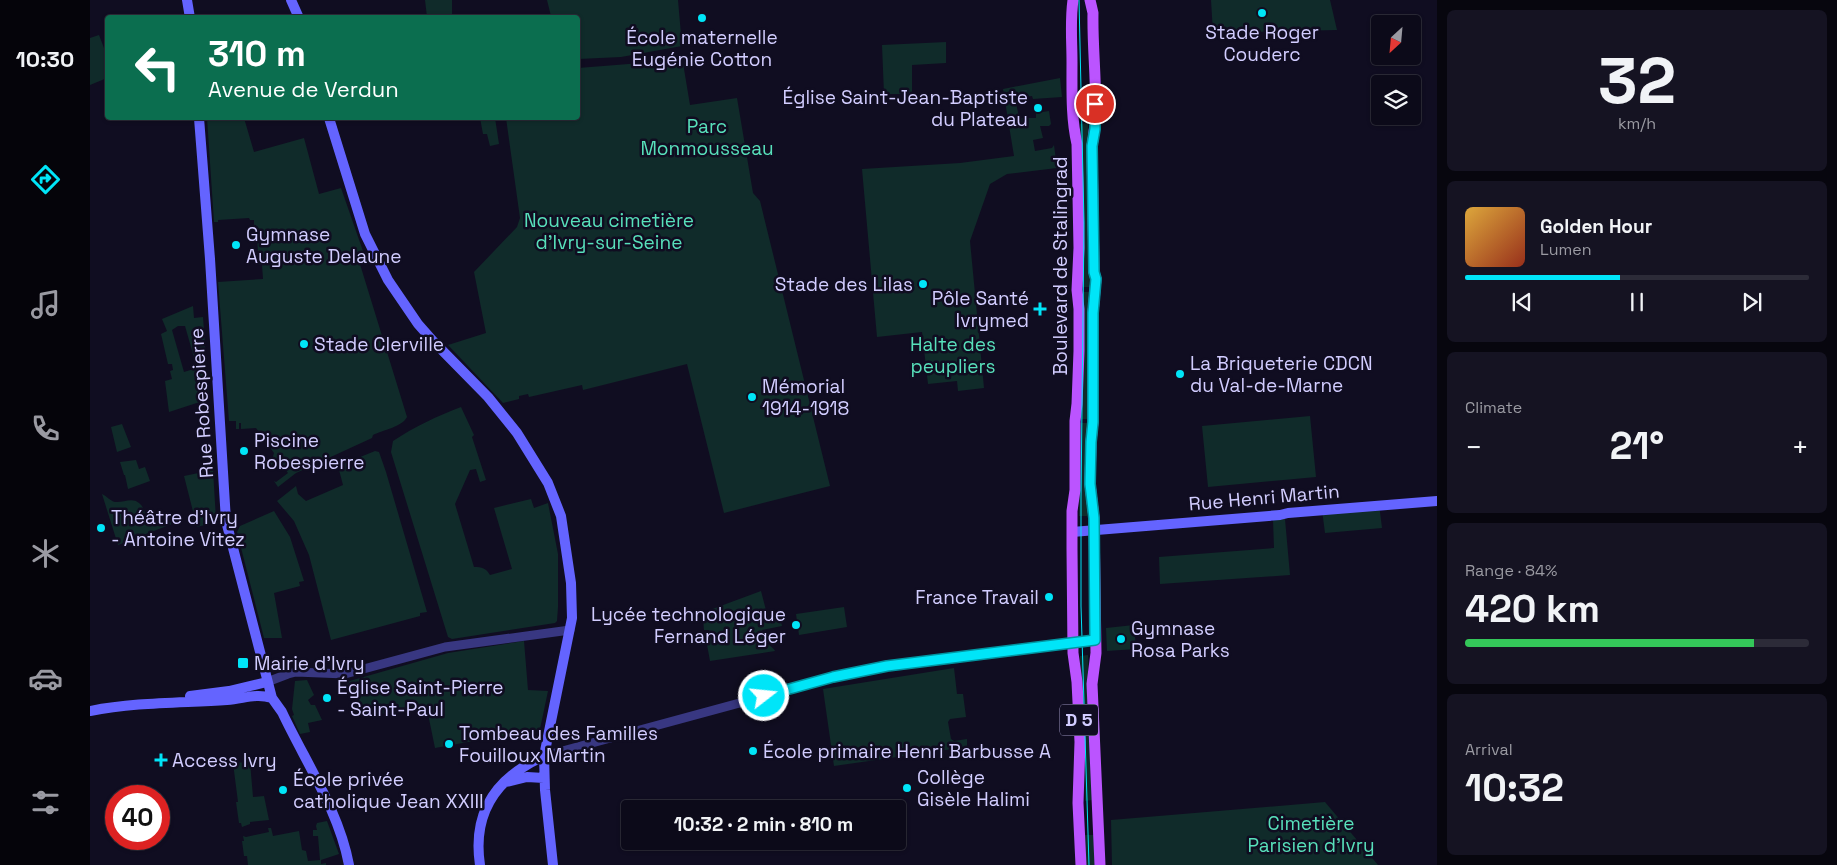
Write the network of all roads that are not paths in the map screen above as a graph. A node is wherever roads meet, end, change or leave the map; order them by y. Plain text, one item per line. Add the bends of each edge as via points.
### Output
1 (186, 0) edge
2 (291, 0) edge
3 (1073, 0) edge
4 (1090, 0) edge
5 (189, 15) edge
6 (298, 15) edge
7 (199, 120) edge
8 (330, 120) edge
9 (1437, 501) edge
10 (1094, 531) junction
11 (1072, 532) junction
12 (570, 630) junction
13 (1095, 640) junction
14 (1073, 642) junction
15 (267, 682) junction
16 (272, 698) junction
17 (140, 705) junction
18 (90, 711) edge
19 (544, 756) junction
20 (527, 777) junction
21 (544, 778) junction
22 (502, 783) junction
23 (350, 865) edge
24 (480, 865) edge
25 (553, 865) edge
26 (1081, 865) edge
27 (1100, 865) edge

1 - 5 main road
2 - 6 main road
3 - 11 main road, Boulevard de Stalingrad / D 5 via 1072,84 1073,128 1077,144 1079,309
4 - 10 main road, Boulevard de Stalingrad via 1095,104 1092,146 1096,279 1090,484
7 - 15 main road, Rue Robespierre via 226,521
8 - 12 main road via 365,234 388,280 428,336 513,427 552,493 564,530 570,574
9 - 10 main road, Rue Henri Martin
10 - 11 main road, Rue Henri Martin
10 - 13 main road, Boulevard de Stalingrad
11 - 14 main road, D 5
12 - 15 street via 444,648 345,674 296,672
12 - 19 main road
13 - 14 street
13 - 27 main road, Boulevard de Stalingrad / D 5 via 1092,704
14 - 19 street via 850,673
14 - 26 main road, D 5 via 1078,682
15 - 16 main road, Rue Robespierre
15 - 17 main road
16 - 17 main road via 260,694 229,700
16 - 23 main road, Rue Robespierre via 329,806
17 - 18 main road
19 - 20 main road
19 - 21 main road
19 - 22 main road
20 - 21 main road
20 - 22 main road
21 - 25 main road
22 - 24 main road via 482,821 478,848

